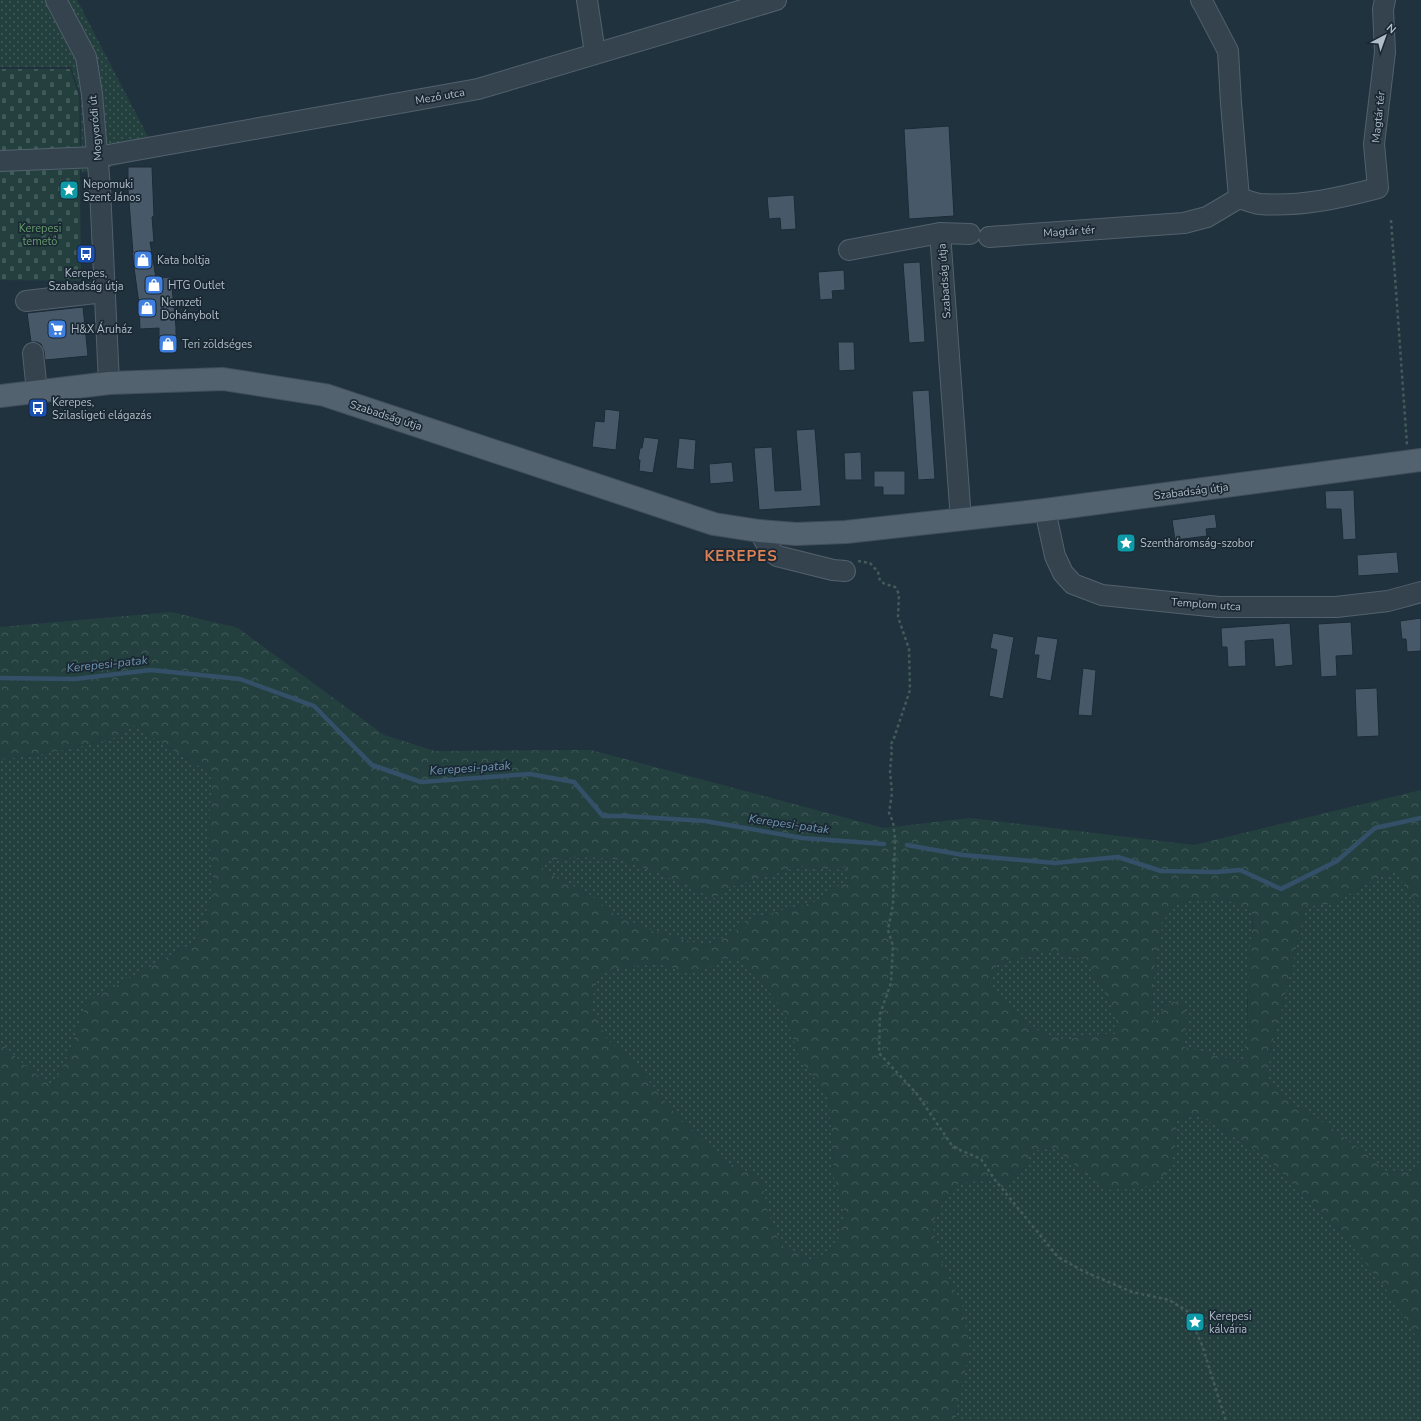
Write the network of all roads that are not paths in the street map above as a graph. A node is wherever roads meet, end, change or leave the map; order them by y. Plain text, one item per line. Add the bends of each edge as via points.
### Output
1 (56, 0) edge
2 (587, 0) edge
3 (776, 0) edge
4 (1201, 0) edge
5 (1385, 0) edge
6 (595, 53) junction
7 (97, 157) junction
8 (0, 161) edge
9 (1239, 198) junction
10 (940, 233) junction
11 (980, 236) joint
12 (849, 250) dead end
13 (104, 292) junction
14 (26, 300) dead end
15 (33, 353) dead end
16 (108, 383) junction
17 (37, 392) junction
18 (0, 396) edge
19 (1415, 461) edge
20 (1045, 510) junction
21 (961, 520) junction
22 (758, 531) junction
23 (845, 571) road end
24 (1421, 592) edge

1 - 7 street, Mogyoródi út via 86,57
2 - 6 street
3 - 6 street, Mező utca
4 - 9 street via 1228,51
5 - 9 street, Magtár tér via 1385,52 1374,144 1378,188 1340,198 1306,203 1259,204
6 - 7 street, Mező utca via 478,89
7 - 8 street, Mező utca
7 - 13 street, Mogyoródi út
9 - 11 street, Magtár tér via 1207,217 1184,223
10 - 11 street, Szabadság útja
10 - 12 street, Szabadság útja
10 - 21 street, Szabadság útja
13 - 14 street
13 - 16 street, Mogyoródi út
15 - 17 street
16 - 17 main road, Szabadság útja
16 - 22 main road, Szabadság útja via 223,379 325,395 714,524
17 - 18 main road, Szabadság útja
19 - 20 main road, Szabadság útja
20 - 21 main road, Szabadság útja
20 - 24 street, Templom utca via 1055,556 1062,573 1073,584 1102,595 1219,607 1336,607 1388,600
21 - 22 main road, Szabadság útja via 846,532 796,534
22 - 23 street via 777,556

